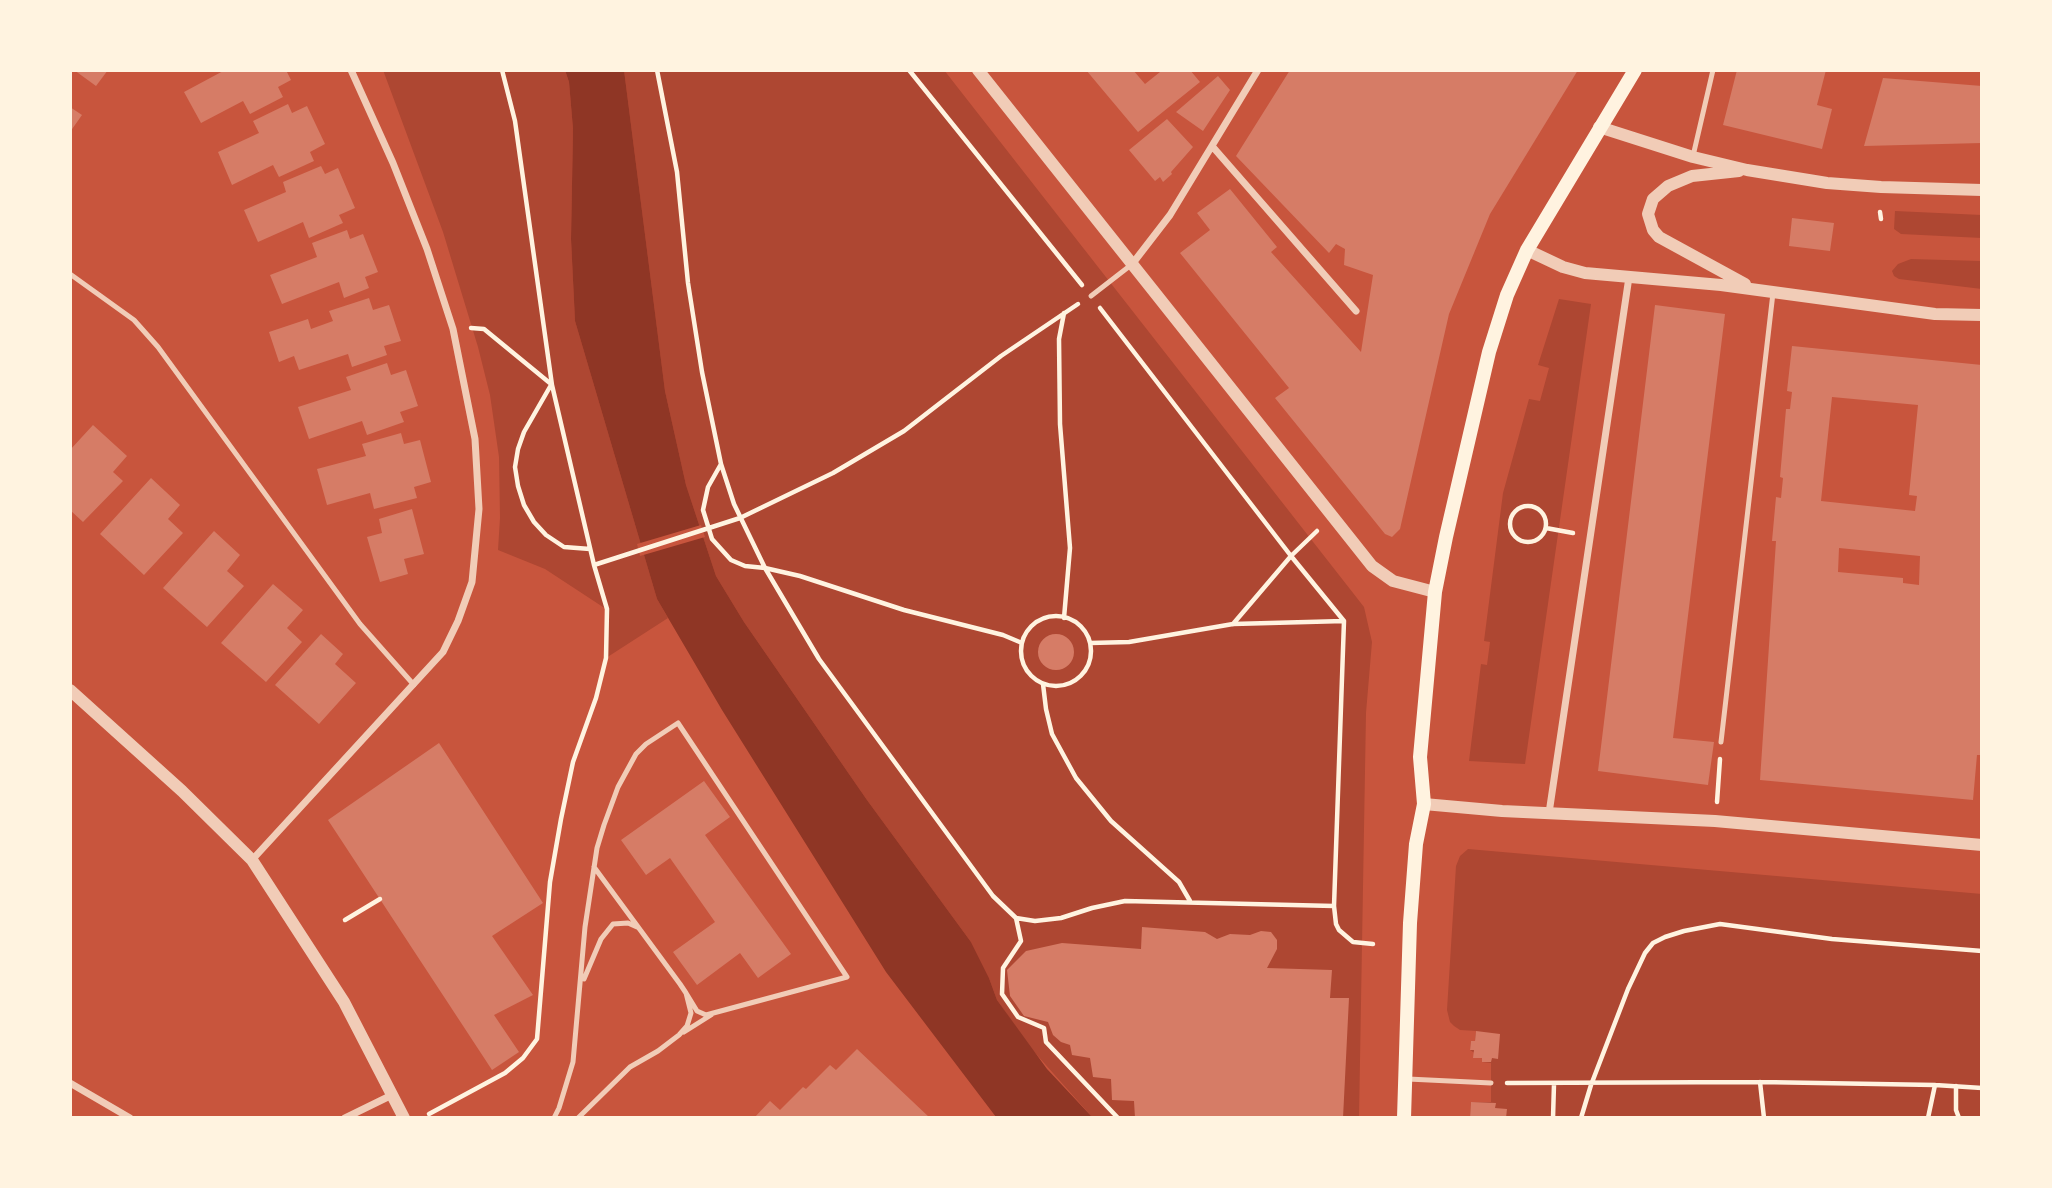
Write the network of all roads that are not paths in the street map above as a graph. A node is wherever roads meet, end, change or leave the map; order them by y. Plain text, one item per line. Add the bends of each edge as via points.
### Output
1 (351, 70) edge
2 (978, 70) edge
3 (1258, 70) edge
4 (1635, 70) edge
5 (1713, 70) edge
6 (1599, 127) junction
7 (1212, 146) junction
8 (1693, 157) junction
9 (1747, 170) junction
10 (1982, 190) edge
11 (1527, 250) junction
12 (1133, 263) junction
13 (70, 274) edge
14 (1629, 276) junction
15 (1755, 289) junction
16 (1773, 293) junction
17 (1091, 296) road end
18 (1356, 311) dead end
19 (1982, 315) edge
20 (1435, 592) junction
21 (414, 685) junction
22 (70, 690) edge
23 (1721, 742) road end
24 (1424, 804) junction
25 (1549, 813) junction
26 (1982, 845) edge
27 (252, 860) junction
28 (594, 867) junction
29 (639, 928) junction
30 (581, 985) junction
31 (686, 993) junction
32 (714, 1014) junction
33 (679, 1035) junction
34 (1405, 1079) junction
35 (70, 1083) edge
36 (1491, 1083) road end
37 (393, 1094) junction
38 (130, 1118) edge
39 (345, 1118) edge
40 (404, 1118) edge
41 (554, 1118) edge
42 (578, 1118) edge
43 (1404, 1118) edge

1 - 21 street via 427,249 453,329 475,439 479,509 472,582 443,652
2 - 12 street
3 - 7 street
4 - 6 main road
5 - 8 lane
6 - 8 street
6 - 11 main road
7 - 12 street via 1170,215
7 - 18 street
8 - 9 street
9 - 10 street via 1827,183
9 - 15 street via 1680,180 1660,191 1648,214 1659,237
11 - 14 street via 1563,268
11 - 20 main road via 1489,352
12 - 17 lane
12 - 20 street via 1372,566 1393,581
13 - 21 lane via 134,320 158,347 360,624
14 - 15 street
14 - 25 street
15 - 16 street
16 - 19 street via 1935,314
16 - 23 lane
20 - 24 main road via 1420,757
21 - 27 street
22 - 27 street
24 - 25 street
24 - 34 main road via 1410,923
25 - 26 street via 1715,821
27 - 37 street via 344,1002
28 - 29 lane
28 - 30 lane
28 - 32 lane via 604,825 628,766 646,744 678,723 847,977
29 - 30 lane via 613,924 601,939
29 - 31 lane
30 - 41 lane via 573,1062
31 - 32 lane via 697,1011
31 - 33 lane via 691,1013
32 - 33 lane
33 - 42 lane via 630,1067
34 - 36 lane
34 - 43 main road
35 - 38 street
37 - 39 street
37 - 40 street

